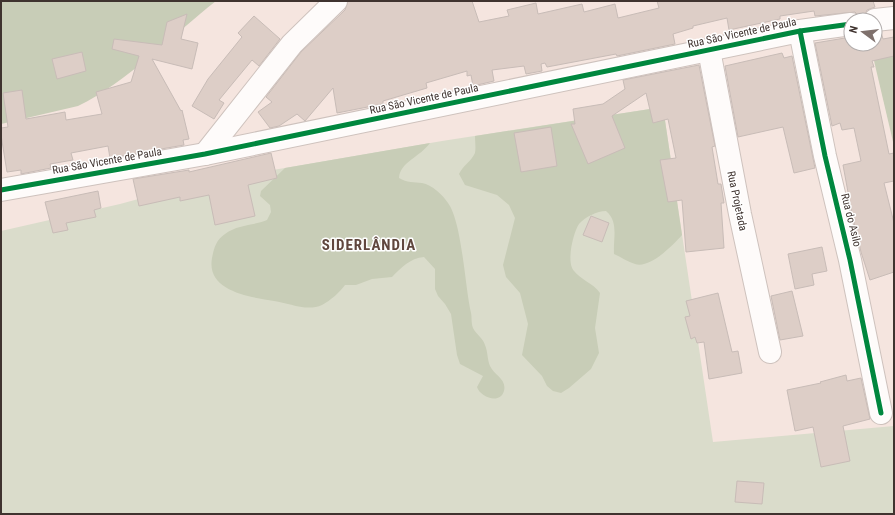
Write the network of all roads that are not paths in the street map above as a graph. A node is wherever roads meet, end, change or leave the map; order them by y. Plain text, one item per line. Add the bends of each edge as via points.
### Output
1 (336, 1) edge
2 (894, 18) edge
3 (883, 19) edge
4 (843, 25) edge
5 (800, 31) junction
6 (709, 50) junction
7 (205, 154) junction
8 (1, 190) edge
9 (770, 352) dead end
10 (881, 413) dead end

1 - 7 street via 292,44
2 - 3 street
4 - 5 street, Rua São Vicente de Paula
5 - 6 street, Rua São Vicente de Paula
5 - 10 street, Rua do Asilo
6 - 7 street, Rua São Vicente de Paula
6 - 9 street, Rua Projetada via 738,206
7 - 8 street, Rua São Vicente de Paula

